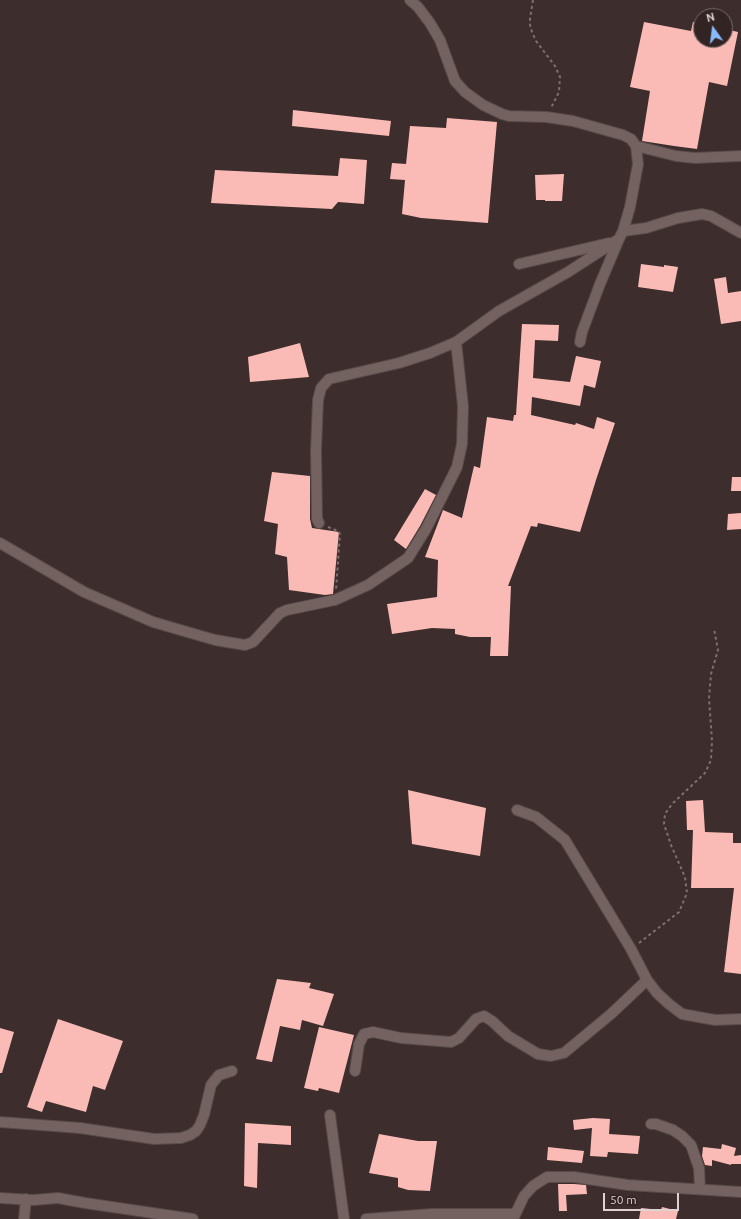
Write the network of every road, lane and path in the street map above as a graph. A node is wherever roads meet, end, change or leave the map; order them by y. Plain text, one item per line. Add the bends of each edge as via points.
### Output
1 (533, 0) edge
2 (416, 2) edge
3 (546, 117) junction
4 (636, 146) junction
5 (741, 156) edge
6 (741, 233) edge
7 (620, 237) junction
8 (519, 264) dead end
9 (456, 342) junction
10 (580, 342) dead end
11 (319, 523) joint
12 (0, 543) edge
13 (335, 600) junction
14 (714, 629) dead end
15 (517, 810) dead end
16 (631, 949) junction
17 (647, 980) junction
18 (741, 1019) edge
19 (232, 1071) dead end
20 (355, 1071) dead end
21 (330, 1115) dead end
22 (0, 1122) edge
23 (651, 1124) dead end
24 (700, 1189) junction
25 (741, 1192) edge
26 (0, 1198) edge
27 (26, 1199) junction
28 (514, 1217) edge
29 (24, 1219) edge
30 (193, 1219) edge
31 (344, 1219) edge
32 (366, 1219) edge

1 - 3 path via 530,19 532,32 560,77 560,92
2 - 3 street via 440,40 455,81 465,92 502,114
3 - 4 street via 573,121 623,135 631,139
4 - 5 street via 695,158
4 - 7 street via 638,164
6 - 7 street via 711,216 702,214 678,218
7 - 8 street
7 - 9 street via 568,272 500,311
7 - 10 street
9 - 11 street via 399,363 329,380 321,388 318,400 316,450
9 - 13 street via 463,406 462,444 457,468 408,558 368,585
11 - 13 path via 340,534
12 - 13 street via 84,592 153,622 215,640 246,644 253,642 280,613
14 - 16 path via 718,650 711,674 709,698 711,760 705,773 665,814 664,824 685,877 687,893 679,912
15 - 16 street via 536,817 565,840
16 - 17 street
17 - 18 street via 657,993 682,1014 715,1020
17 - 20 street via 564,1053 551,1056 538,1054 508,1036 484,1016 476,1019 452,1042 401,1038 373,1032 364,1034 359,1044
19 - 22 street via 219,1076 211,1085 200,1125 196,1131 181,1138 154,1139 80,1128
21 - 31 street
23 - 24 street via 673,1130 691,1145 699,1168
24 - 25 street
24 - 28 street via 628,1185 574,1177 547,1177 524,1196
26 - 27 street
27 - 29 street
27 - 30 street via 58,1198
28 - 32 street via 432,1214

